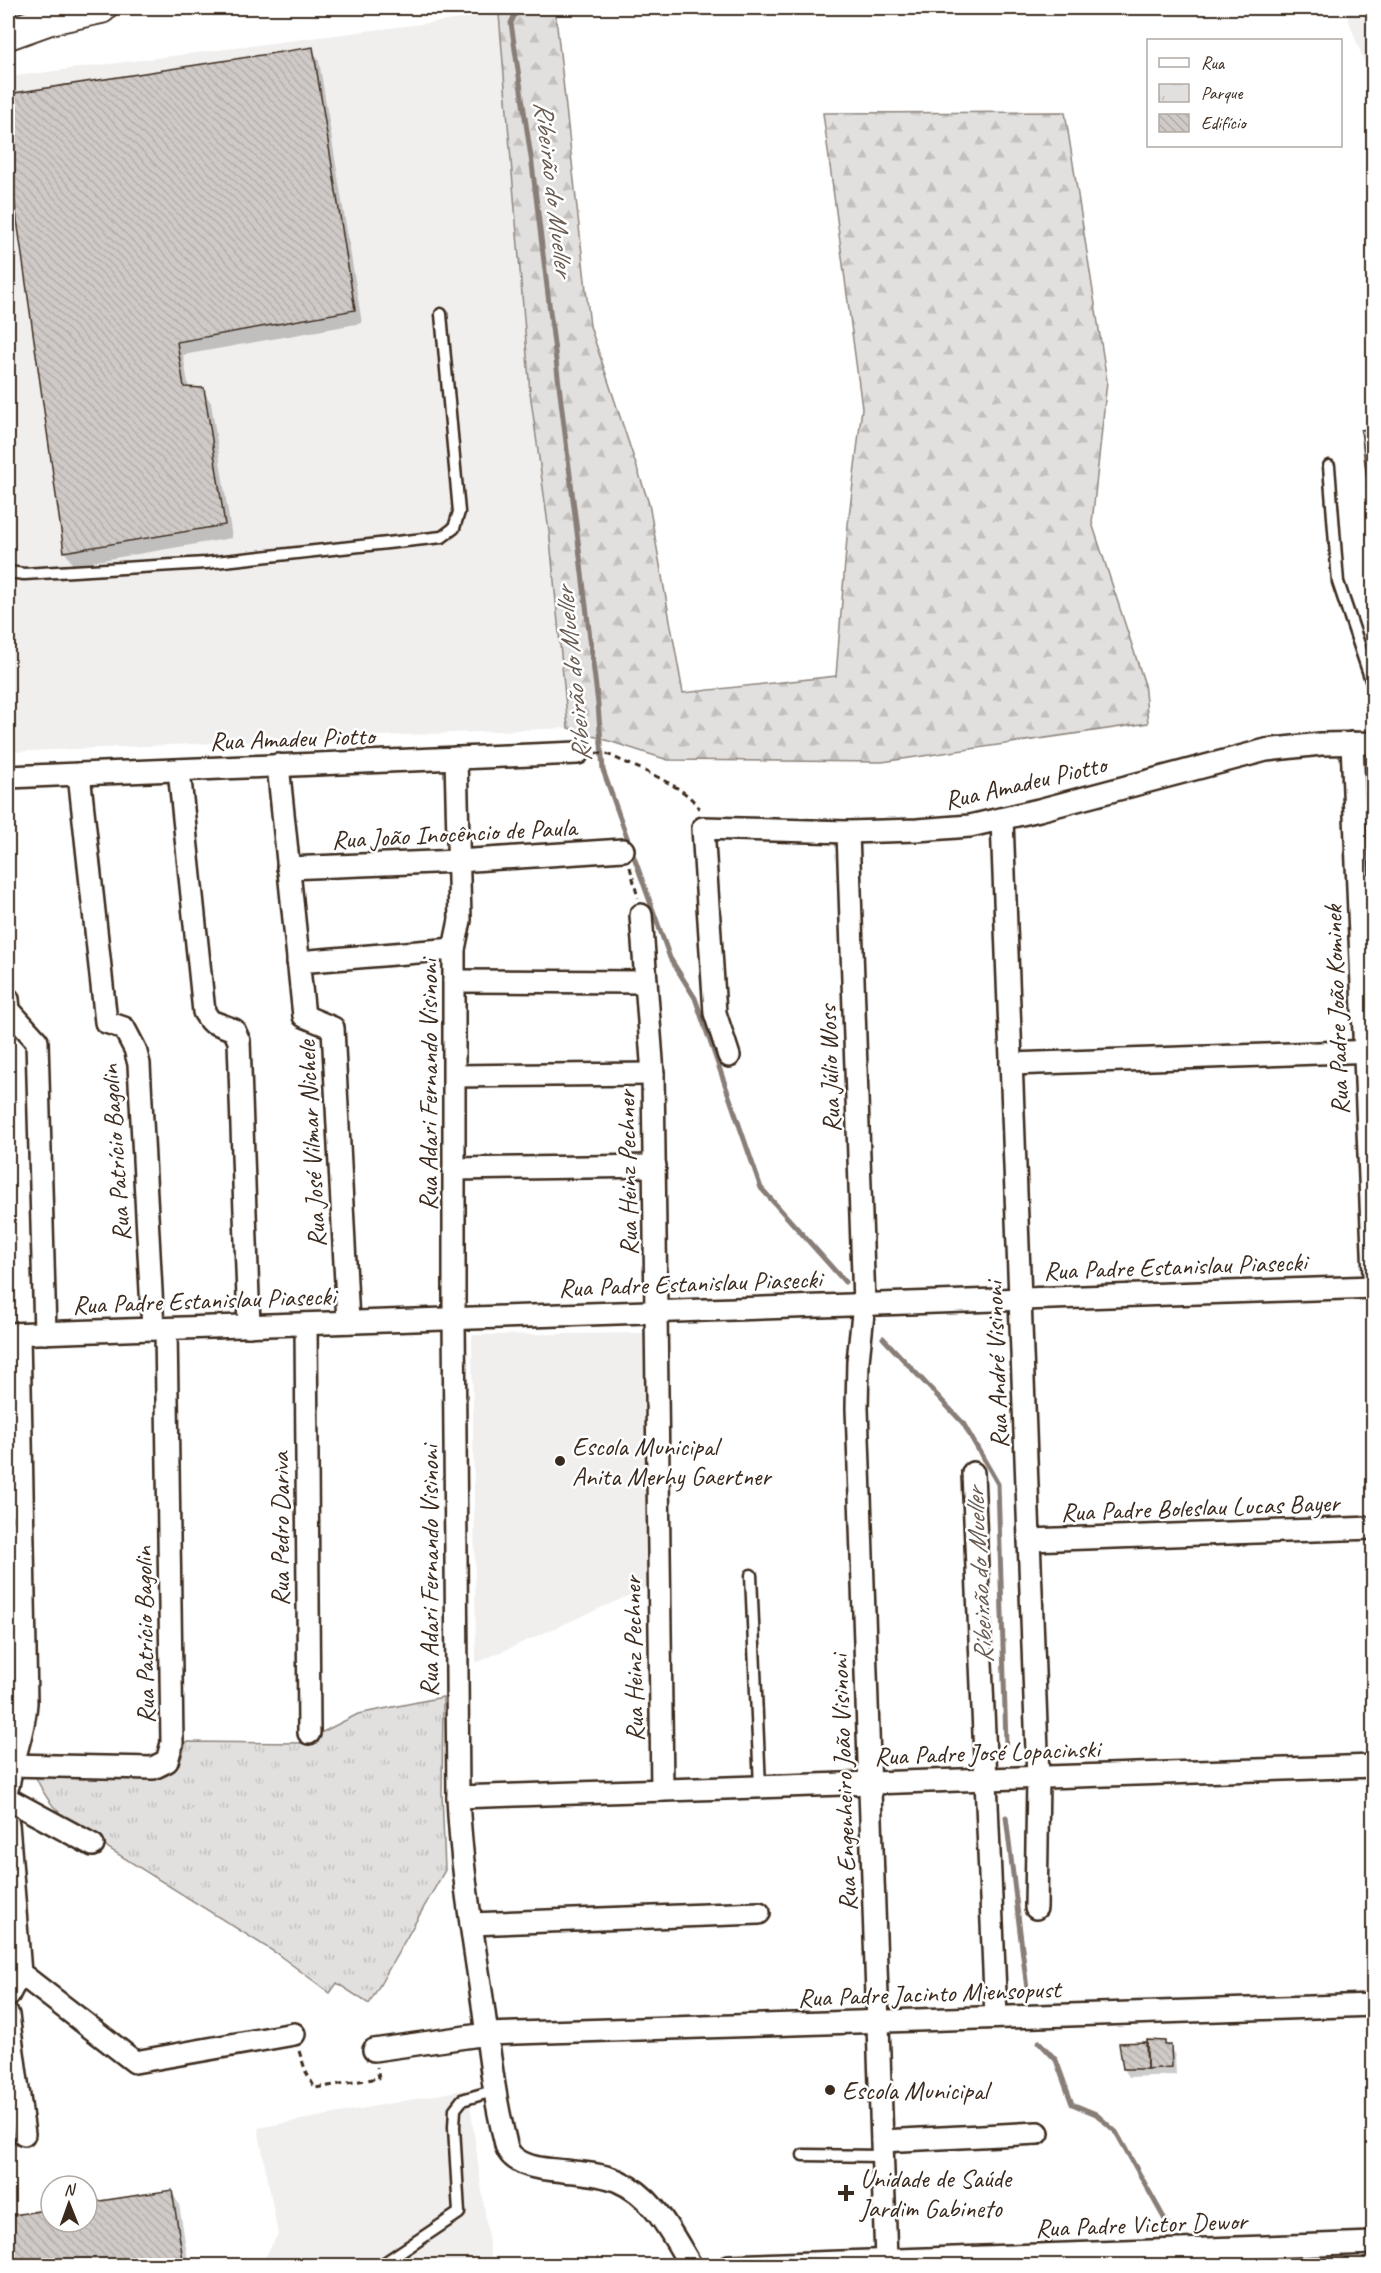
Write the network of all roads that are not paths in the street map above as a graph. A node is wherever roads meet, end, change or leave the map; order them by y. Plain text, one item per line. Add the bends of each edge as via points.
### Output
1 (101, 8) edge
2 (8, 34) edge
3 (441, 314) dead end
4 (1329, 466) dead end
5 (8, 572) edge
6 (1374, 689) edge
7 (1352, 743) junction
8 (1374, 743) edge
9 (578, 753) dead end
10 (456, 758) junction
11 (278, 765) junction
12 (179, 770) junction
13 (79, 774) junction
14 (8, 777) edge
15 (1002, 820) junction
16 (848, 832) junction
17 (623, 850) road end
18 (458, 861) junction
19 (288, 868) junction
20 (641, 915) road end
21 (454, 949) junction
22 (298, 962) junction
23 (454, 981) junction
24 (646, 982) junction
25 (8, 999) edge
26 (1369, 1052) edge
27 (729, 1056) dead end
28 (1011, 1064) junction
29 (653, 1074) junction
30 (454, 1076) junction
31 (655, 1166) junction
32 (454, 1169) junction
33 (1374, 1275) edge
34 (1374, 1287) edge
35 (1020, 1299) junction
36 (864, 1304) junction
37 (656, 1311) junction
38 (454, 1318) junction
39 (348, 1322) junction
40 (306, 1324) junction
41 (249, 1326) junction
42 (160, 1329) junction
43 (45, 1333) junction
44 (13, 1334) edge
45 (973, 1473) dead end
46 (1374, 1528) edge
47 (1029, 1540) junction
48 (751, 1575) dead end
49 (309, 1733) dead end
50 (9, 1764) edge
51 (1374, 1766) edge
52 (1038, 1778) junction
53 (984, 1779) junction
54 (870, 1783) junction
55 (8, 1786) edge
56 (760, 1787) junction
57 (662, 1790) junction
58 (458, 1797) junction
59 (8, 1799) edge
60 (8, 1824) edge
61 (93, 1845) dead end
62 (1036, 1908) dead end
63 (759, 1913) dead end
64 (471, 1924) junction
65 (20, 1973) junction
66 (8, 1996) edge
67 (1374, 2005) edge
68 (8, 2015) edge
69 (996, 2017) junction
70 (878, 2022) junction
71 (294, 2034) road end
72 (487, 2034) junction
73 (374, 2050) dead end
74 (496, 2090) junction
75 (1038, 2133) dead end
76 (24, 2134) dead end
77 (882, 2149) junction
78 (803, 2155) dead end
79 (1374, 2243) edge
80 (1080, 2259) edge
81 (886, 2260) junction
82 (380, 2265) edge
83 (691, 2265) edge
84 (729, 2265) edge

1 - 2 main road via 50,19
3 - 5 lane via 459,512 454,528 442,537 206,563
4 - 6 lane via 1338,582
7 - 8 street, Rua Amadeu Piotto
7 - 15 street, Rua Amadeu Piotto via 1266,750
7 - 26 street, Rua Padre João Kominek
9 - 10 street, Rua Amadeu Piotto
10 - 11 street, Rua Amadeu Piotto
10 - 18 street, Rua Adari Fernando Visinoni
11 - 12 street, Rua Amadeu Piotto
11 - 19 street, Rua José Vilmar Nichele
12 - 13 street, Rua Amadeu Piotto
12 - 41 street via 204,1012 210,1021 234,1030 239,1041
13 - 14 street, Rua Amadeu Piotto
13 - 42 street, Rua Patrício Bagolin via 106,1022 124,1028 139,1064
15 - 16 street, Rua Amadeu Piotto via 944,829
15 - 28 street, Rua André Visinoni
16 - 27 street, Rua Amadeu Piotto via 703,828 715,1013
16 - 36 street, Rua Júlio Woss
17 - 18 street, Rua João Inocêncio de Paula
18 - 19 street, Rua João Inocêncio de Paula
18 - 21 street, Rua Adari Fernando Visinoni via 460,920
19 - 22 street, Rua José Vilmar Nichele
20 - 24 street, Rua Heinz Pechner
21 - 22 street
21 - 23 street, Rua Adari Fernando Visinoni
22 - 39 street, Rua José Vilmar Nichele via 304,1016 333,1028
23 - 24 street
23 - 30 street, Rua Adari Fernando Visinoni
24 - 29 street, Rua Heinz Pechner
25 - 43 street via 9,1010 37,1041
26 - 28 street
26 - 33 street, Rua Padre João Kominek
28 - 35 street, Rua André Visinoni
29 - 30 street
29 - 31 street, Rua Heinz Pechner
30 - 32 street, Rua Adari Fernando Visinoni
31 - 32 street
31 - 37 street, Rua Heinz Pechner
32 - 38 street, Rua Adari Fernando Visinoni
34 - 35 street, Rua Padre Estanislau Piasecki
35 - 36 street, Rua Padre Estanislau Piasecki
35 - 47 street, Rua André Visinoni
36 - 37 street, Rua Padre Estanislau Piasecki
36 - 54 street, Rua Engenheiro João Visinoni via 857,1399
37 - 38 street, Rua Padre Estanislau Piasecki
37 - 57 street, Rua Heinz Pechner
38 - 39 street, Rua Padre Estanislau Piasecki
38 - 58 street, Rua Adari Fernando Visinoni
39 - 40 street, Rua Padre Estanislau Piasecki
40 - 41 street, Rua Padre Estanislau Piasecki
40 - 49 street, Rua Pedro Dariva
41 - 42 street, Rua Padre Estanislau Piasecki
42 - 43 street, Rua Padre Estanislau Piasecki
42 - 50 street, Rua Patrício Bagolin via 172,1743 167,1761 153,1768
43 - 44 street, Rua Padre Estanislau Piasecki
44 - 50 street via 26,1703 20,1744
45 - 53 street
46 - 47 street, Rua Padre Boleslau Lucas Bayer
47 - 52 street, Rua André Visinoni
48 - 56 lane
50 - 55 street
51 - 52 street, Rua Padre José Lopacinski
52 - 53 street, Rua Padre José Lopacinski
52 - 62 street, Rua André Visinoni
53 - 54 street, Rua Padre José Lopacinski
53 - 69 street
54 - 56 street, Rua Padre José Lopacinski
54 - 70 street, Rua Engenheiro João Visinoni
56 - 57 street, Rua Padre José Lopacinski
57 - 58 street, Rua Padre José Lopacinski
58 - 64 street, Rua Adari Fernando Visinoni
59 - 61 street
60 - 65 street
63 - 64 street
64 - 72 street, Rua Adari Fernando Visinoni
65 - 66 street
65 - 71 street via 135,2062
67 - 69 street, Rua Padre Jacinto Miensopust
68 - 76 street
69 - 70 street, Rua Padre Jacinto Miensopust
70 - 72 street, Rua Padre Jacinto Miensopust
70 - 77 street, Rua Engenheiro João Visinoni
72 - 73 street, Rua Padre Jacinto Miensopust
72 - 74 street, Rua Adari Fernando Visinoni
74 - 82 lane via 462,2100 455,2109 459,2213
74 - 83 street, Rua Adari Fernando Visinoni via 505,2141 514,2158 524,2164 617,2180 637,2191 651,2204
75 - 77 street
77 - 78 lane
77 - 81 street, Rua Engenheiro João Visinoni
79 - 80 street, Rua Padre Victor Dewor
80 - 81 street, Rua Padre Victor Dewor
81 - 84 street, Rua Padre Victor Dewor

